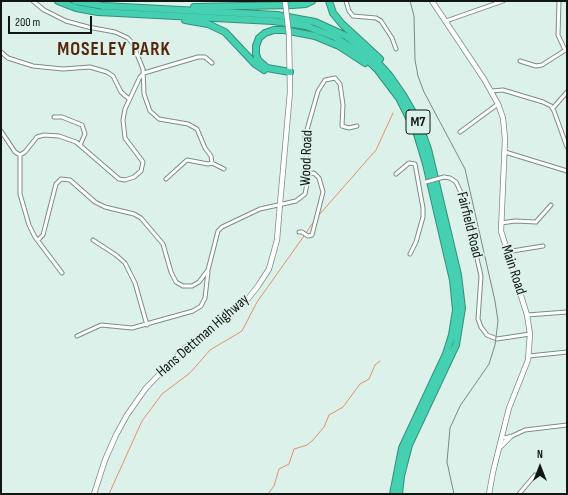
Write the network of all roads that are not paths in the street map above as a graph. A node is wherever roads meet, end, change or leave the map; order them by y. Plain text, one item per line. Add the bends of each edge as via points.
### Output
1 (33, 1) edge
2 (58, 1) edge
3 (75, 1) edge
4 (285, 1) edge
5 (312, 1) edge
6 (329, 1) edge
7 (346, 1) edge
8 (432, 1) edge
9 (503, 1) edge
10 (559, 1) edge
11 (145, 8) junction
12 (128, 14) junction
13 (446, 21) junction
14 (396, 48) dead end
15 (566, 50) edge
16 (1, 52) edge
17 (520, 62) dead end
18 (212, 63) dead end
19 (144, 73) junction
20 (290, 74) junction
21 (394, 90) junction
22 (491, 91) junction
23 (567, 92) edge
24 (129, 99) junction
25 (498, 104) junction
26 (553, 108) junction
27 (413, 110) junction
28 (54, 117) dead end
29 (357, 126) dead end
30 (1, 131) edge
31 (460, 132) dead end
32 (80, 145) junction
33 (567, 147) edge
34 (505, 152) junction
35 (20, 155) junction
36 (212, 163) junction
37 (224, 169) dead end
38 (567, 171) edge
39 (308, 174) junction
40 (396, 174) dead end
41 (166, 179) dead end
42 (418, 183) junction
43 (280, 204) junction
44 (550, 204) dead end
45 (501, 223) junction
46 (299, 232) dead end
47 (38, 240) junction
48 (93, 240) dead end
49 (543, 246) dead end
50 (506, 252) junction
51 (410, 254) dead end
52 (208, 270) junction
53 (62, 273) dead end
54 (567, 312) edge
55 (527, 315) junction
56 (147, 325) junction
57 (530, 334) junction
58 (77, 336) dead end
59 (567, 352) edge
60 (529, 356) junction
61 (567, 425) edge
62 (510, 437) junction
63 (502, 438) junction
64 (499, 447) junction
65 (535, 475) dead end
66 (94, 494) edge
67 (393, 494) edge
68 (399, 494) edge
69 (489, 494) edge
70 (519, 494) edge

1 - 19 street via 66,21 115,32 128,38 133,44
2 - 12 highway, M7 via 89,11
3 - 11 highway, M7 via 98,6
4 - 20 street, Hans Dettman Highway, bridge
5 - 11 highway via 293,5
6 - 27 highway via 333,13 342,24 374,52 394,75 408,96
7 - 14 street via 353,16 381,20
8 - 13 street, Main Road
9 - 13 street
10 - 15 street via 558,35
11 - 27 highway, M7 via 277,15 327,26 358,44 379,62
12 - 20 highway via 137,17 188,20 214,26 231,37 260,68 273,74
12 - 21 highway, M7 via 274,21 306,26 327,33 352,48 377,69
13 - 22 street, Main Road
15 - 17 street via 539,66
16 - 24 street via 8,58 33,66 63,69 90,67 107,72 113,76 121,92
18 - 19 street via 205,57 198,57
19 - 24 street
19 - 36 street via 144,94 150,111 159,119 192,126 200,132 212,156
20 - 21 highway via 267,68 258,60 256,44 265,33 284,30 304,33 331,42 363,61
20 - 43 street, Hans Dettman Highway
21 - 67 highway, M7 via 411,119 423,154 453,280 456,310 446,354 402,448
22 - 25 street, Main Road
22 - 26 street via 503,90 543,102
23 - 26 street
24 - 32 street via 124,112 123,131 125,138 142,159 143,166 139,174 128,180 119,180
25 - 31 street
25 - 34 street, Main Road via 504,125
26 - 33 street
27 - 68 highway, M7 via 430,155 458,275 462,308 456,345 409,445
28 - 32 street via 62,117 82,125 85,134
29 - 39 street, Wood Road via 342,126 341,88 335,78 328,78 322,82 304,142
30 - 35 street via 15,152
32 - 35 street via 66,138 44,135 37,137
34 - 38 street
34 - 45 street, Main Road
35 - 47 street via 21,201 29,225
36 - 37 street
36 - 41 street via 187,160
39 - 43 street, Wood Road via 308,186 303,197
39 - 46 street via 314,173 320,178 323,189 312,235
40 - 42 street via 413,162
42 - 51 street via 423,217
42 - 57 street, Fairfield Road, bridge via 444,177 453,180 458,186 481,276 478,319 481,327 487,335 497,339
43 - 52 street, Wood Road via 254,212 220,228
43 - 66 street, Hans Dettman Highway via 276,247 262,281 247,300 185,348 146,388 116,435
44 - 45 street via 536,222
45 - 50 street, Main Road
47 - 52 street, Wood Road via 43,235 56,184 61,179 66,179 74,182 95,202 141,218 163,244 171,272 179,284 187,287 196,284
47 - 53 street
48 - 56 street via 125,263 135,283
49 - 50 street
50 - 55 street, Main Road
52 - 56 street via 206,295 202,306 185,315
54 - 55 street
55 - 57 street, Main Road
56 - 58 street via 130,328 101,325
57 - 60 street, Main Road
59 - 60 street
60 - 63 street, Main Road via 512,398
61 - 62 street via 525,430
62 - 63 street
62 - 64 street
63 - 64 street, Main Road
64 - 69 street, Main Road
65 - 70 street

